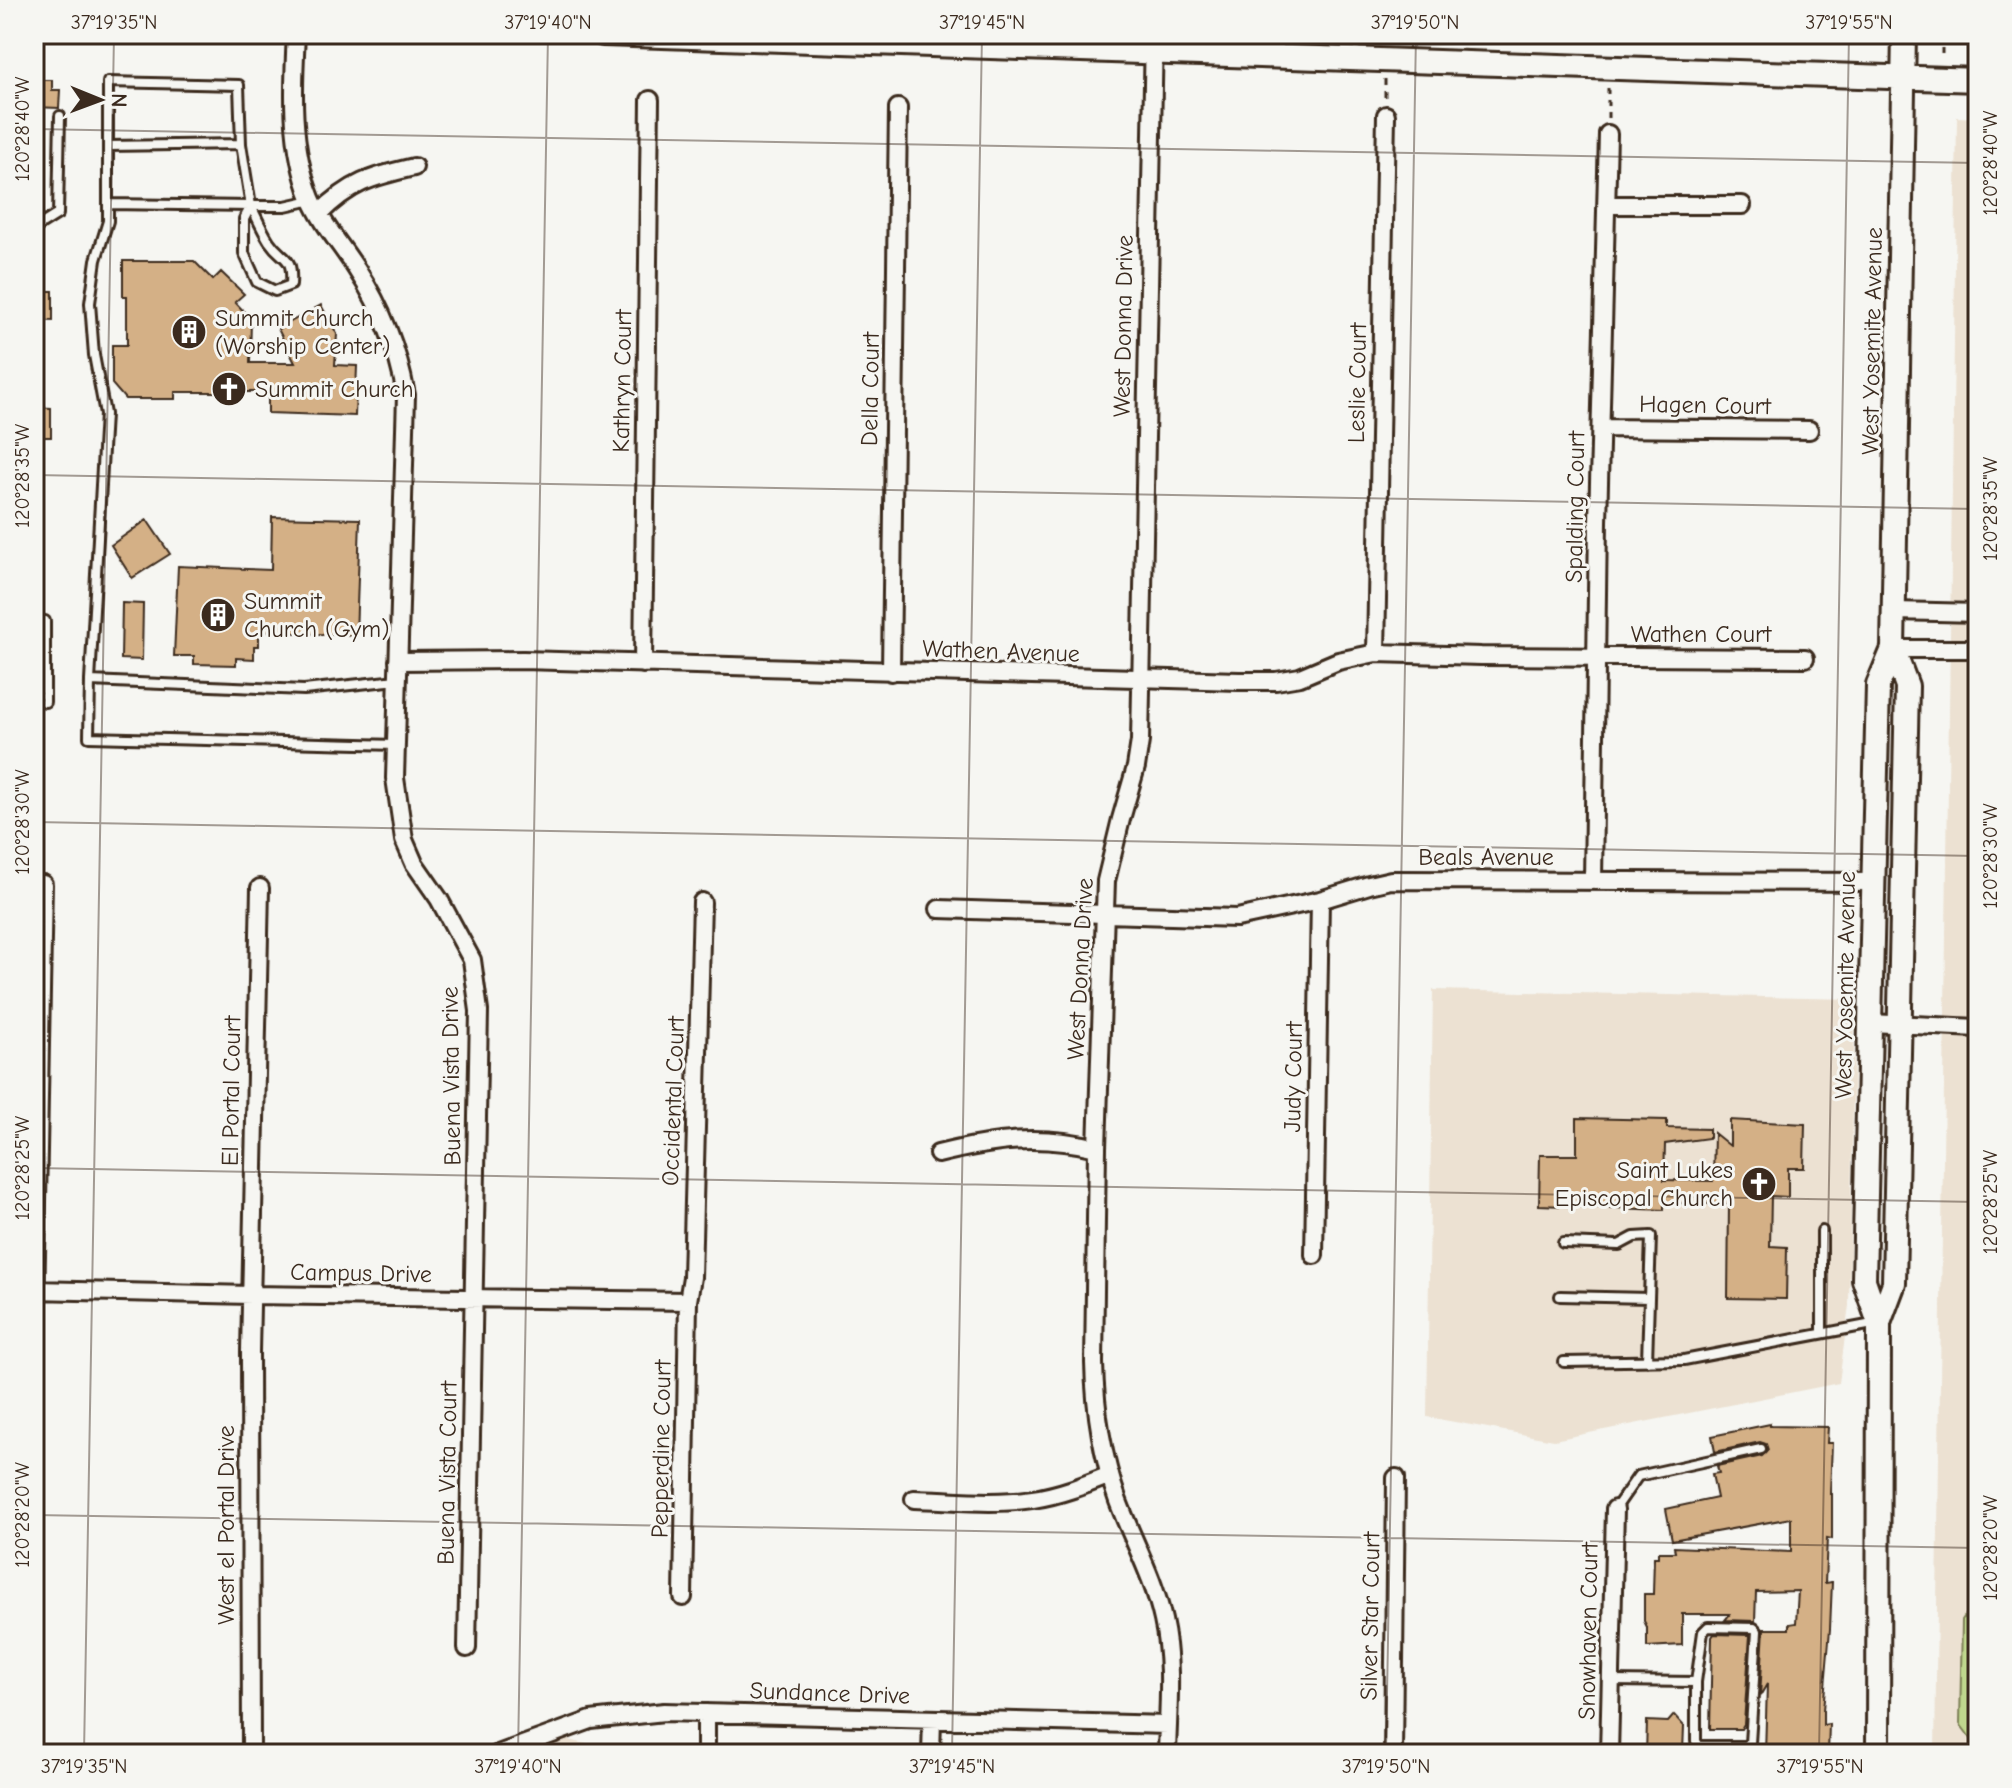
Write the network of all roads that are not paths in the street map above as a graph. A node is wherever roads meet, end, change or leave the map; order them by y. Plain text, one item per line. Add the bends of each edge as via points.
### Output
1 (296, 34) edge
2 (603, 34) edge
3 (1904, 34) edge
4 (1154, 43) edge
5 (1902, 77) junction
6 (1978, 80) edge
7 (650, 100) dead end
8 (898, 108) dead end
9 (1386, 115) road end
10 (60, 116) dead end
11 (1608, 134) road end
12 (241, 144) junction
13 (108, 146) junction
14 (414, 167) dead end
15 (108, 204) junction
16 (1607, 205) junction
17 (1742, 205) dead end
18 (251, 206) junction
19 (316, 207) junction
20 (34, 229) edge
21 (1601, 428) junction
22 (1809, 430) dead end
23 (1894, 611) junction
24 (1978, 613) edge
25 (34, 620) edge
26 (1893, 649) junction
27 (1978, 649) edge
28 (1376, 653) junction
29 (1597, 657) junction
30 (1805, 658) dead end
31 (398, 661) junction
32 (643, 664) junction
33 (891, 672) junction
34 (1141, 679) junction
35 (398, 680) junction
36 (90, 681) junction
37 (45, 702) dead end
38 (396, 745) junction
39 (1593, 881) junction
40 (1873, 882) junction
41 (43, 884) dead end
42 (260, 888) dead end
43 (1320, 900) junction
44 (702, 902) dead end
45 (939, 909) dead end
46 (1104, 914) junction
47 (1870, 1023) junction
48 (1900, 1024) junction
49 (1978, 1028) edge
50 (1097, 1148) junction
51 (938, 1154) dead end
52 (1822, 1231) dead end
53 (1563, 1243) dead end
54 (1314, 1255) dead end
55 (35, 1290) edge
56 (251, 1295) junction
57 (1560, 1296) dead end
58 (1649, 1298) junction
59 (474, 1299) junction
60 (688, 1301) junction
61 (1879, 1323) junction
62 (1822, 1333) junction
63 (1647, 1361) junction
64 (34, 1362) edge
65 (1564, 1362) dead end
66 (1761, 1449) dead end
67 (1110, 1475) junction
68 (1396, 1478) dead end
69 (914, 1499) dead end
70 (1615, 1509) joint
71 (683, 1597) dead end
72 (467, 1648) dead end
73 (1611, 1681) junction
74 (1696, 1682) junction
75 (706, 1713) junction
76 (932, 1719) junction
77 (1168, 1725) junction
78 (251, 1754) edge
79 (498, 1754) edge
80 (706, 1754) edge
81 (931, 1754) edge
82 (1167, 1754) edge
83 (1393, 1754) edge
84 (1609, 1754) edge
85 (1878, 1754) edge

1 - 19 street, Buena Vista Drive via 299,161
2 - 4 main road
3 - 5 main road, West Yosemite Avenue
4 - 5 main road
4 - 34 street, West Donna Drive
5 - 6 main road
5 - 23 main road, West Yosemite Avenue
7 - 32 street, Kathryn Court
8 - 33 street, Della Court
9 - 28 street, Leslie Court
10 - 20 lane via 58,214
11 - 16 street, Spalding Court
12 - 13 lane
12 - 13 lane via 239,85 108,82
12 - 18 lane
13 - 15 lane
14 - 19 street via 359,183
15 - 18 lane
15 - 36 lane via 90,303 105,414
16 - 17 street
16 - 21 street, Spalding Court
18 - 18 lane via 244,219 244,253 257,282 275,291 291,285 287,258 272,246
18 - 19 lane
19 - 31 street, Buena Vista Drive via 380,309 402,371 406,395
21 - 22 street, Hagen Court
21 - 29 street, Spalding Court
23 - 24 street
23 - 26 main road, West Yosemite Avenue
25 - 37 lane via 45,621
26 - 27 street
26 - 40 main road, West Yosemite Avenue via 1878,685
26 - 48 main road, West Yosemite Avenue via 1907,686
28 - 29 street, Wathen Avenue
28 - 34 street, Wathen Avenue via 1276,681
29 - 30 street, Wathen Court
29 - 39 street, Spalding Court
31 - 32 street, Wathen Avenue
31 - 35 street, Buena Vista Drive
32 - 33 street, Wathen Avenue
33 - 34 street, Wathen Avenue
34 - 46 street, West Donna Drive via 1136,767 1106,881
35 - 36 lane via 304,690
35 - 38 street, Buena Vista Drive
36 - 38 lane via 89,737
38 - 59 street, Buena Vista Drive via 404,840 472,960 479,1011
39 - 40 street, Beals Avenue
39 - 43 street, Beals Avenue via 1391,880
40 - 47 main road, West Yosemite Avenue
41 - 55 street
42 - 56 street, El Portal Court
43 - 46 street, Beals Avenue via 1237,918
43 - 54 street, Judy Court
44 - 60 street, Occidental Court
45 - 46 street, Beals Avenue
46 - 50 street, West Donna Drive
47 - 48 street
47 - 61 main road, West Yosemite Avenue via 1864,1280
48 - 49 street
48 - 61 main road, West Yosemite Avenue via 1894,1283
50 - 51 street via 1024,1139
50 - 67 street, West Donna Drive via 1095,1397
52 - 62 lane
53 - 58 lane via 1619,1245 1651,1236
55 - 56 street, Campus Drive
55 - 64 street
56 - 59 street, Campus Drive
56 - 78 street, West el Portal Drive
57 - 58 lane
58 - 63 lane
59 - 60 street, Campus Drive
59 - 72 street, Buena Vista Court
60 - 71 street, Pepperdine Court
61 - 62 lane
61 - 85 main road, West Yosemite Avenue
62 - 63 lane via 1684,1360
63 - 65 lane
66 - 70 lane via 1638,1476
67 - 69 street via 1032,1499
67 - 77 street, West Donna Drive via 1163,1619
68 - 83 street, Silver Star Court
70 - 73 street, Snowhaven Court
73 - 74 lane
73 - 84 street, Snowhaven Court
74 - 74 lane via 1699,1746 1750,1743 1757,1631 1708,1627
75 - 76 street, Sundance Drive
75 - 79 street, Sundance Drive via 591,1720
75 - 80 street
76 - 77 street, Sundance Drive
76 - 81 street
77 - 82 street, West Donna Drive

